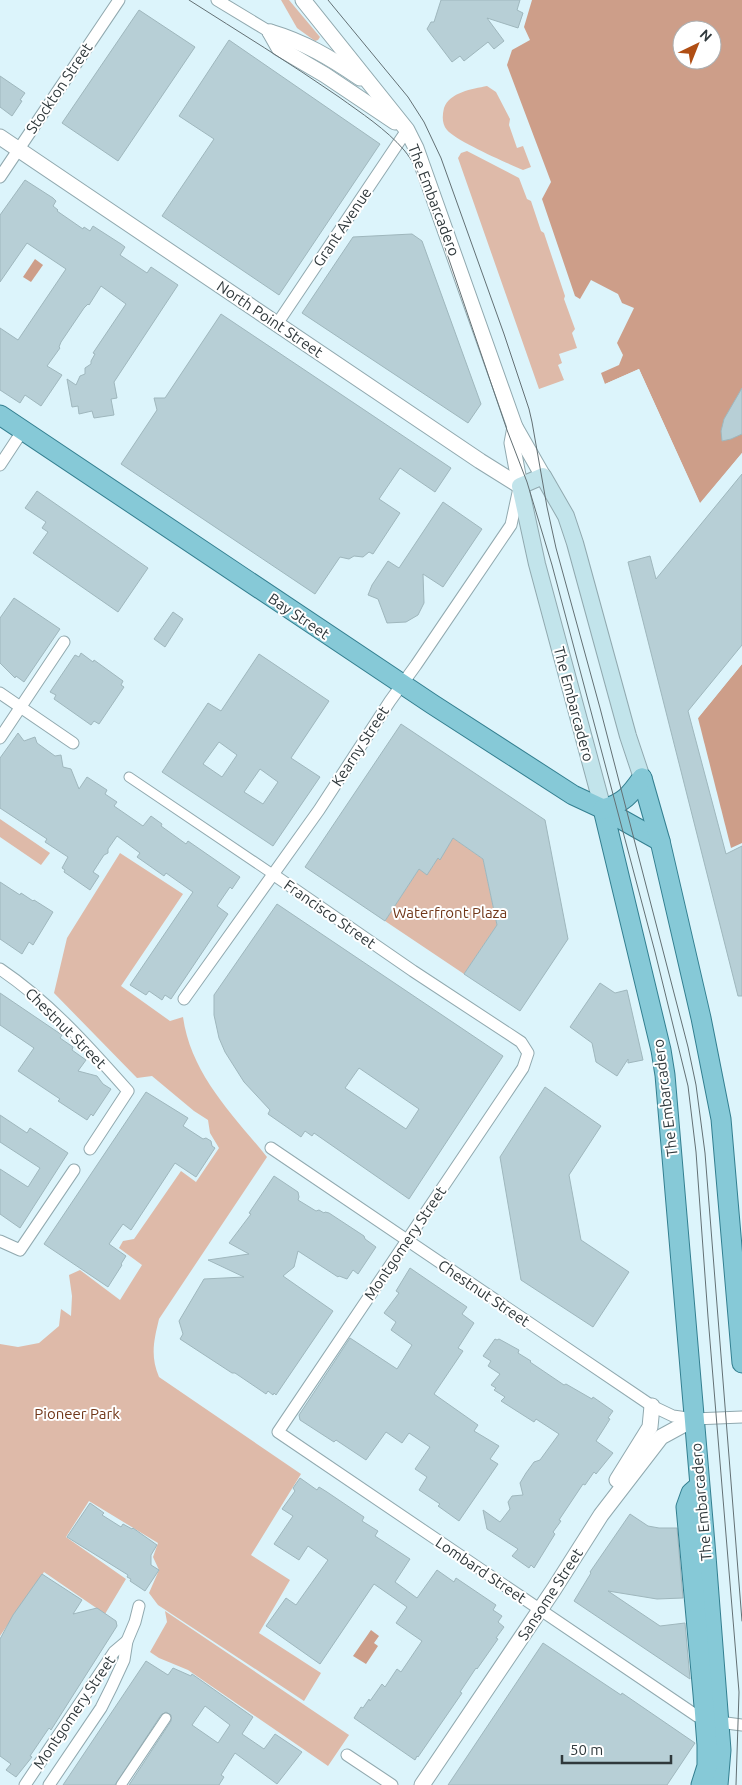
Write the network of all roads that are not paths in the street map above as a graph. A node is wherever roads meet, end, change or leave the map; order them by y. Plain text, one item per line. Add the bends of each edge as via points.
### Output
1 (119, 0) edge
2 (217, 0) edge
3 (303, 0) edge
4 (270, 32) junction
5 (373, 88) junction
6 (407, 130) junction
7 (0, 137) edge
8 (18, 149) junction
9 (0, 177) edge
10 (277, 324) junction
11 (0, 415) edge
12 (515, 428) junction
13 (23, 430) junction
14 (0, 465) edge
15 (543, 476) junction
16 (520, 486) junction
17 (64, 642) dead end
18 (402, 684) junction
19 (0, 693) edge
20 (21, 708) junction
21 (0, 738) edge
22 (73, 743) dead end
23 (129, 777) dead end
24 (642, 778) junction
25 (603, 809) junction
26 (660, 841) junction
27 (274, 875) junction
28 (0, 969) edge
29 (184, 999) dead end
30 (528, 1053) joint
31 (90, 1149) dead end
32 (275, 1151) dead end
33 (74, 1170) dead end
34 (407, 1240) junction
35 (0, 1241) edge
36 (742, 1363) edge
37 (652, 1406) junction
38 (742, 1417) edge
39 (694, 1419) junction
40 (278, 1432) joint
41 (601, 1515) junction
42 (139, 1606) dead end
43 (540, 1610) junction
44 (127, 1641) junction
45 (166, 1718) dead end
46 (712, 1720) junction
47 (742, 1725) edge
48 (347, 1755) dead end
49 (25, 1785) edge
50 (49, 1785) edge
51 (121, 1785) edge
52 (392, 1785) edge
53 (422, 1785) edge
54 (701, 1785) edge
55 (718, 1785) edge

1 - 8 street, Stockton Street
2 - 4 street
3 - 5 street, The Embarcadero
4 - 5 street via 294,39 323,54
4 - 6 street via 279,48
5 - 6 street, The Embarcadero
6 - 10 street, Grant Avenue
6 - 12 street, The Embarcadero via 423,165
7 - 8 street, North Point Street
8 - 9 street, Stockton Street
8 - 10 street, North Point Street
10 - 16 street, North Point Street
11 - 13 main road, Bay Street
12 - 15 street, The Embarcadero
12 - 16 street, The Embarcadero via 512,444
13 - 14 street
13 - 18 main road, Bay Street
15 - 16 main road
15 - 24 main road, The Embarcadero via 566,516 575,543
16 - 18 street, Kearny Street via 511,525
16 - 25 main road, The Embarcadero via 537,564
17 - 20 street
18 - 25 main road, Bay Street via 573,795
18 - 27 street, Kearny Street
19 - 20 street
20 - 21 street
20 - 22 street
23 - 27 street, Francisco Street
24 - 25 main road via 624,800
24 - 26 main road, The Embarcadero
25 - 26 main road, Bay Street
25 - 39 main road, The Embarcadero via 661,1050
26 - 36 main road, The Embarcadero via 722,1119
27 - 29 street, Kearny Street
27 - 30 street, Francisco Street via 521,1042
28 - 31 street, Chestnut Street via 25,986 83,1040 128,1091
30 - 34 street, Montgomery Street via 523,1068
32 - 34 street, Chestnut Street
33 - 35 street via 20,1250
34 - 37 street, Chestnut Street
34 - 40 street, Montgomery Street
37 - 39 street, Chestnut Street via 673,1416
37 - 41 street via 650,1427 612,1488
38 - 39 street, Chestnut Street
39 - 41 street, Sansome Street via 661,1437
39 - 46 main road, The Embarcadero
40 - 43 street, Lombard Street
41 - 43 street, Sansome Street
42 - 44 street, Montgomery Street
43 - 46 street, Lombard Street via 697,1716
43 - 53 street, Sansome Street
44 - 49 street, Montgomery Street via 114,1652
44 - 50 street, Montgomery Street via 124,1660 107,1698
45 - 51 street
46 - 47 street, Lombard Street
46 - 54 main road via 707,1766
46 - 55 main road, The Embarcadero via 721,1750
48 - 52 street

